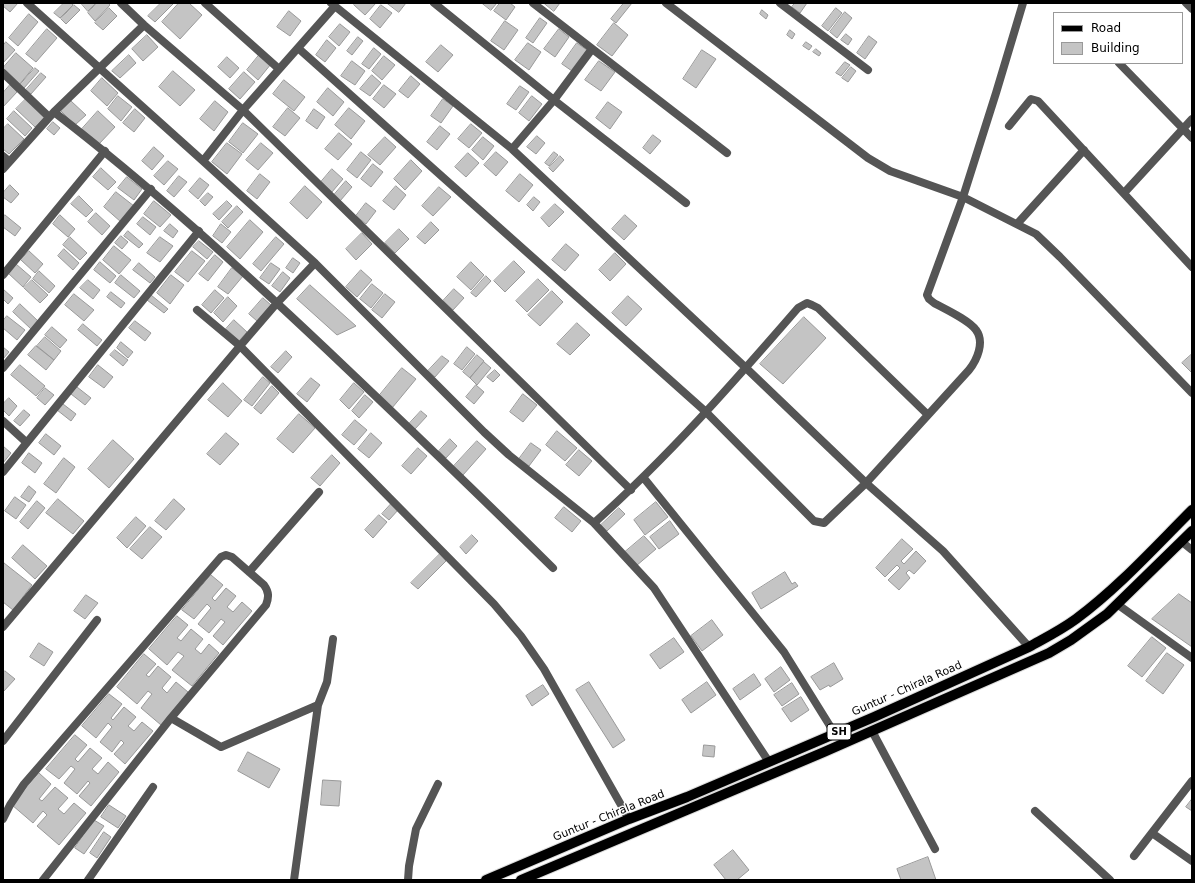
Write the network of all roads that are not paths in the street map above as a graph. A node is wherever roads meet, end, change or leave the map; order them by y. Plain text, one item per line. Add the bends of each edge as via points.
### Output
1 (27, 3) edge
2 (121, 3) edge
3 (205, 3) edge
4 (434, 3) edge
5 (533, 3) edge
6 (666, 3) edge
7 (780, 3) edge
8 (1023, 3) edge
9 (1186, 3) edge
10 (333, 5) edge
11 (1192, 9) edge
12 (144, 25) junction
13 (298, 48) junction
14 (592, 49) junction
15 (1120, 64) edge
16 (99, 67) junction
17 (279, 69) junction
18 (868, 70) dead end
19 (3, 73) edge
20 (554, 100) junction
21 (243, 110) junction
22 (51, 114) junction
23 (1192, 119) edge
24 (1009, 126) dead end
25 (1183, 129) junction
26 (1192, 138) edge
27 (512, 150) junction
28 (1084, 150) junction
29 (105, 151) junction
30 (727, 153) dead end
31 (6, 159) edge
32 (203, 161) junction
33 (3, 169) edge
34 (151, 189) junction
35 (1124, 193) junction
36 (963, 197) junction
37 (686, 203) dead end
38 (1017, 224) junction
39 (198, 231) junction
40 (314, 263) junction
41 (1192, 267) edge
42 (3, 275) edge
43 (277, 303) junction
44 (197, 310) dead end
45 (240, 346) junction
46 (3, 368) edge
47 (746, 368) junction
48 (1191, 390) edge
49 (706, 412) junction
50 (928, 415) junction
51 (3, 421) edge
52 (26, 442) junction
53 (3, 472) edge
54 (643, 477) junction
55 (866, 484) junction
56 (631, 490) junction
57 (319, 492) dead end
58 (1192, 510) edge
59 (594, 523) junction
60 (1192, 531) edge
61 (1182, 542) junction
62 (1192, 550) edge
63 (553, 568) dead end
64 (249, 572) junction
65 (1117, 604) junction
66 (97, 620) dead end
67 (3, 627) edge
68 (334, 639) dead end
69 (1029, 647) junction
70 (1192, 658) edge
71 (318, 705) junction
72 (171, 718) junction
73 (872, 731) junction
74 (835, 734) junction
75 (3, 741) edge
76 (769, 762) junction
77 (1192, 781) edge
78 (438, 784) dead end
79 (153, 787) dead end
80 (1035, 811) dead end
81 (3, 818) edge
82 (628, 819) junction
83 (1152, 833) junction
84 (935, 849) dead end
85 (1134, 856) dead end
86 (1192, 861) edge
87 (43, 880) edge
88 (88, 880) edge
89 (294, 880) edge
90 (408, 880) edge
91 (486, 880) edge
92 (521, 880) edge
93 (1110, 880) edge

1 - 16 street
2 - 12 street
3 - 17 street
4 - 20 street
5 - 14 street
6 - 36 street via 868,158 890,171
7 - 18 street
8 - 36 street
9 - 11 street
10 - 13 street
10 - 27 street
12 - 16 street
12 - 21 street
13 - 17 street
13 - 49 street
14 - 20 street
14 - 30 street
15 - 25 street
16 - 22 street
16 - 32 street
17 - 21 street
19 - 22 street
20 - 27 street
20 - 37 street
21 - 32 street
21 - 56 street
22 - 29 street
22 - 31 street
23 - 25 street
24 - 28 street via 1028,101 1035,99
25 - 26 street
25 - 35 street
27 - 47 street
28 - 35 street
28 - 38 street
29 - 34 street
29 - 42 street
31 - 33 street
32 - 40 street
34 - 39 street
34 - 46 street
35 - 41 street
36 - 38 street
36 - 50 street via 927,295 934,303 971,324 980,340 979,352 975,363
38 - 48 street via 1036,234
39 - 43 street
39 - 52 street
40 - 43 street
40 - 59 street via 484,432
43 - 45 street
43 - 63 street
44 - 45 street
45 - 67 street
45 - 82 street via 494,604 544,669
47 - 49 street
47 - 50 street via 798,308 807,304 812,305
47 - 55 street
49 - 54 street
49 - 55 street via 814,521 824,523
50 - 55 street
51 - 52 street
52 - 53 street
54 - 56 street
54 - 74 street via 784,652
55 - 69 street via 943,551
56 - 59 street
57 - 64 street
58 - 69 main road, Guntur - Chirala Road / SH via 1106,595 1076,619
59 - 76 street via 654,588
60 - 61 main road, SH
61 - 62 street
61 - 65 main road, SH
64 - 72 street via 268,590 266,605
64 - 81 street via 232,557 226,555 216,561 24,784
65 - 70 street
65 - 73 main road, SH via 1091,627 1049,653
66 - 75 street
68 - 71 street via 326,682
69 - 74 main road, Guntur - Chirala Road / SH
71 - 72 street via 221,747
71 - 89 street
72 - 87 street
73 - 84 street
73 - 92 main road, SH
74 - 76 main road, Guntur - Chirala Road / SH
76 - 82 main road, Guntur - Chirala Road / SH
77 - 83 street
78 - 90 street via 416,829
79 - 88 street
80 - 93 street
82 - 91 main road, Guntur - Chirala Road / SH
83 - 85 street
83 - 86 street

